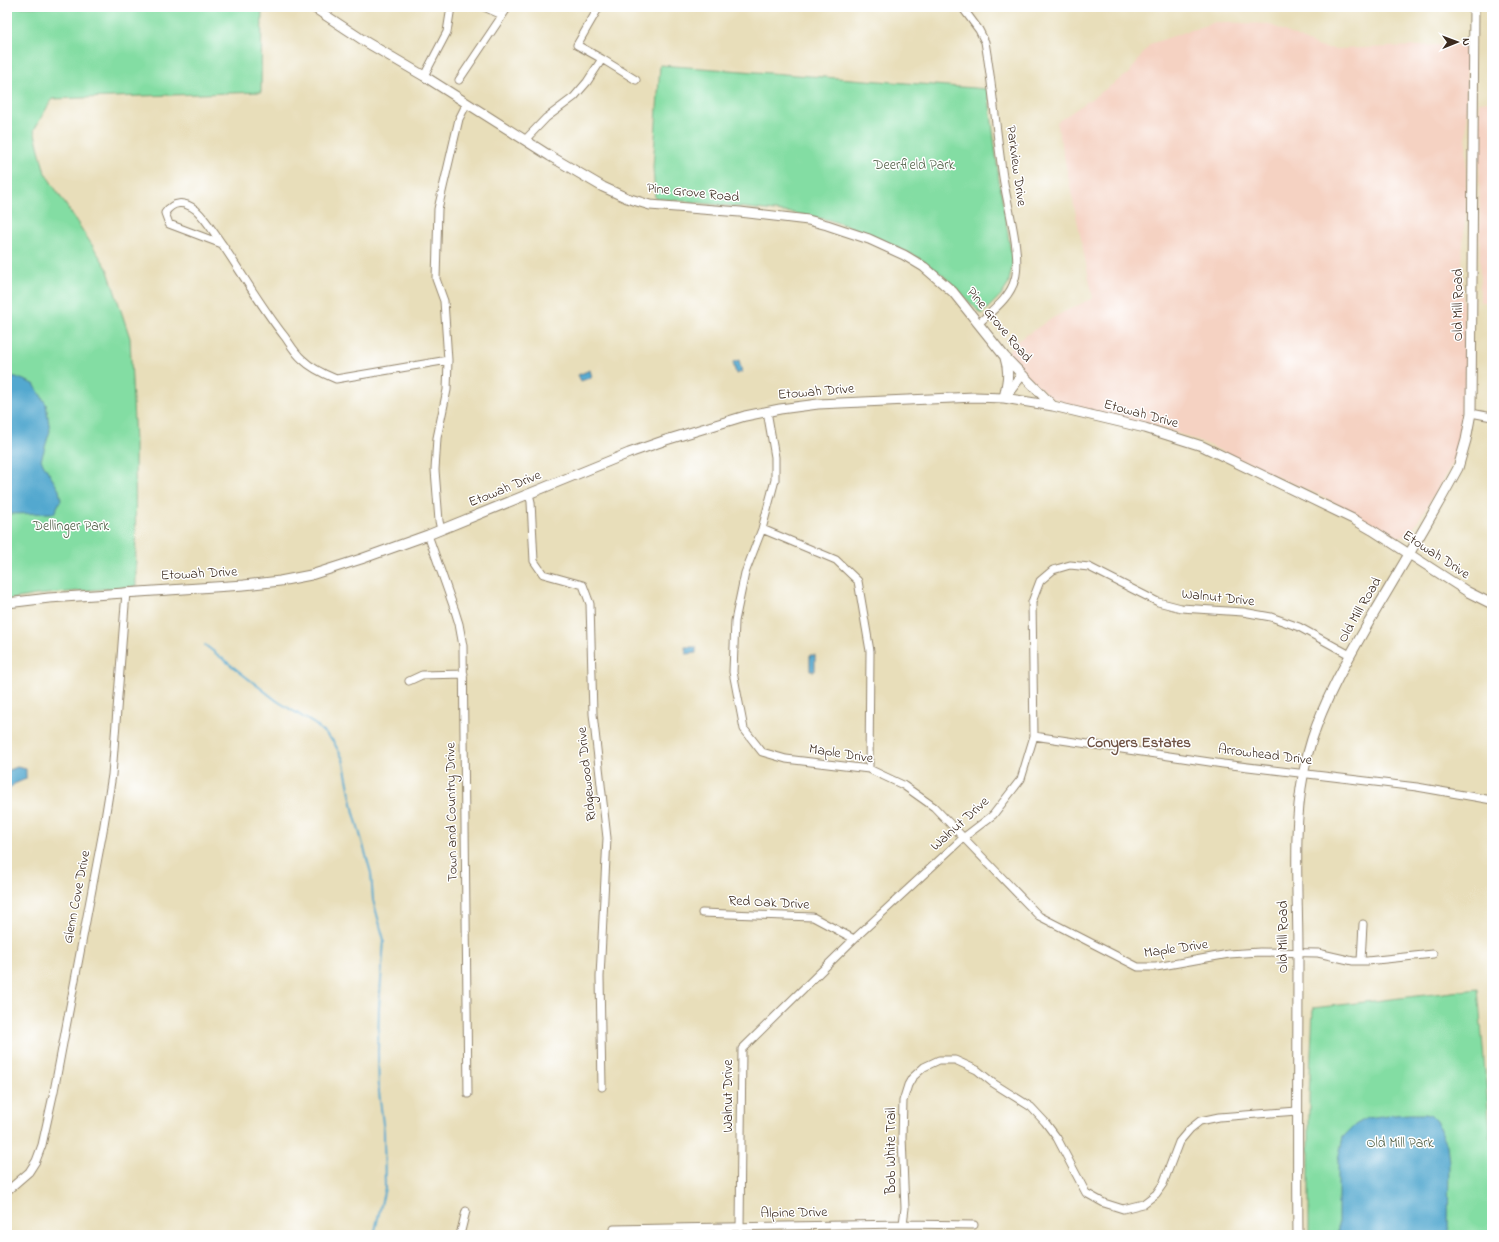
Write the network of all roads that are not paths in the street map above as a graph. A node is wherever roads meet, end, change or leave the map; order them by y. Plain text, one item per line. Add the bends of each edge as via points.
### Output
1 (451, 7) edge
2 (484, 7) edge
3 (508, 7) edge
4 (599, 7) edge
5 (962, 7) edge
6 (1474, 7) edge
7 (318, 8) edge
8 (502, 15) junction
9 (602, 59) junction
10 (424, 76) junction
11 (459, 80) dead end
12 (636, 80) dead end
13 (467, 103) junction
14 (525, 140) junction
15 (222, 244) junction
16 (979, 322) junction
17 (1005, 357) junction
18 (448, 360) junction
19 (1022, 375) junction
20 (1004, 398) junction
21 (1053, 406) junction
22 (767, 411) junction
23 (1471, 413) junction
24 (1492, 417) edge
25 (529, 494) junction
26 (762, 529) junction
27 (441, 530) junction
28 (428, 535) junction
29 (1409, 553) junction
30 (126, 592) junction
31 (7, 604) edge
32 (1492, 604) edge
33 (1350, 655) junction
34 (464, 674) junction
35 (409, 681) dead end
36 (1034, 736) junction
37 (869, 769) junction
38 (1303, 773) junction
39 (1492, 800) edge
40 (963, 838) junction
41 (702, 913) dead end
42 (1363, 924) dead end
43 (854, 939) junction
44 (1298, 952) junction
45 (1433, 954) dead end
46 (1361, 961) junction
47 (602, 1087) dead end
48 (468, 1094) dead end
49 (1297, 1111) junction
50 (7, 1191) edge
51 (466, 1210) dead end
52 (903, 1224) junction
53 (974, 1226) dead end
54 (740, 1227) junction
55 (614, 1229) dead end
56 (460, 1235) edge
57 (1298, 1235) edge

1 - 10 street via 446,32
2 - 8 street
3 - 8 street
4 - 9 street via 577,45
5 - 16 street, Parkview Drive via 985,42 1003,178 1017,259 1015,279 1009,292 999,305
6 - 23 street, Old Mill Road
7 - 10 street, Pine Grove Road via 366,42
8 - 11 street
9 - 12 street
9 - 14 street via 574,97 546,118
10 - 13 street, Pine Grove Road
13 - 14 street, Pine Grove Road
13 - 18 street via 459,119 438,209 436,279 444,301
14 - 16 street, Pine Grove Road via 603,188 627,198 650,204 808,220 869,239 924,267 953,292
15 - 15 street via 196,210 182,203 169,207 165,214 169,224
15 - 18 street via 271,319 302,360 327,376 336,379
16 - 17 street, Pine Grove Road
17 - 19 street, Pine Grove Road
17 - 20 street via 1008,378
18 - 27 street via 447,390 437,438 435,470
19 - 20 street
19 - 21 street, Pine Grove Road
20 - 21 street, Etowah Drive
20 - 22 street, Etowah Drive via 975,396 818,404
21 - 29 street, Etowah Drive via 1145,428 1202,446 1333,509
22 - 25 street, Etowah Drive via 629,452
22 - 26 street, Maple Drive via 776,473
23 - 24 street
23 - 29 street, Old Mill Road via 1458,468
25 - 27 street, Etowah Drive
25 - 47 street, Ridgewood Drive via 534,562 542,574 583,584 590,604 593,714 607,838 600,978
26 - 37 street via 836,560 858,581 870,650
26 - 37 street, Maple Drive via 745,573 735,621 733,672 744,729 762,752 786,759
27 - 28 street, Etowah Drive
28 - 30 street, Etowah Drive via 330,570 302,577 244,585
28 - 34 street, Town and Country Drive via 459,624
29 - 32 street, Etowah Drive via 1468,592
29 - 33 street, Old Mill Road
30 - 31 street, Etowah Drive
30 - 50 street, Glenn Cove Drive via 112,776 54,1092 36,1161
33 - 36 street, Walnut Drive via 1299,627 1271,617 1243,612 1181,608 1158,602 1089,567 1070,565 1053,570 1040,581 1032,602
33 - 38 street, Old Mill Road via 1322,711
34 - 35 street via 422,675
34 - 48 street, Town and Country Drive
36 - 38 street, Arrowhead Drive
36 - 40 street, Walnut Drive via 1021,779 993,815
37 - 40 street, Maple Drive via 903,785 934,807
38 - 39 street, Arrowhead Drive via 1417,787
38 - 44 street, Old Mill Road via 1297,824
40 - 43 street, Walnut Drive
40 - 44 street, Maple Drive via 1039,916 1138,967 1156,967 1242,953
41 - 43 street, Red Oak Drive via 812,917
42 - 46 street
43 - 54 street, Walnut Drive via 742,1049
44 - 46 street, Maple Drive via 1326,953 1352,961
44 - 49 street, Old Mill Road
45 - 46 street, Maple Drive
49 - 52 street, Bob White Trail via 1219,1117 1200,1121 1179,1142 1163,1184 1156,1194 1143,1204 1123,1209 1104,1203 1086,1193 1057,1138 1031,1107 977,1070 955,1060 939,1060 924,1067 912,1078 903,1101
49 - 57 street, Old Mill Road
51 - 56 street
52 - 53 street, Alpine Drive
52 - 54 street, Alpine Drive
54 - 55 street, Alpine Drive

